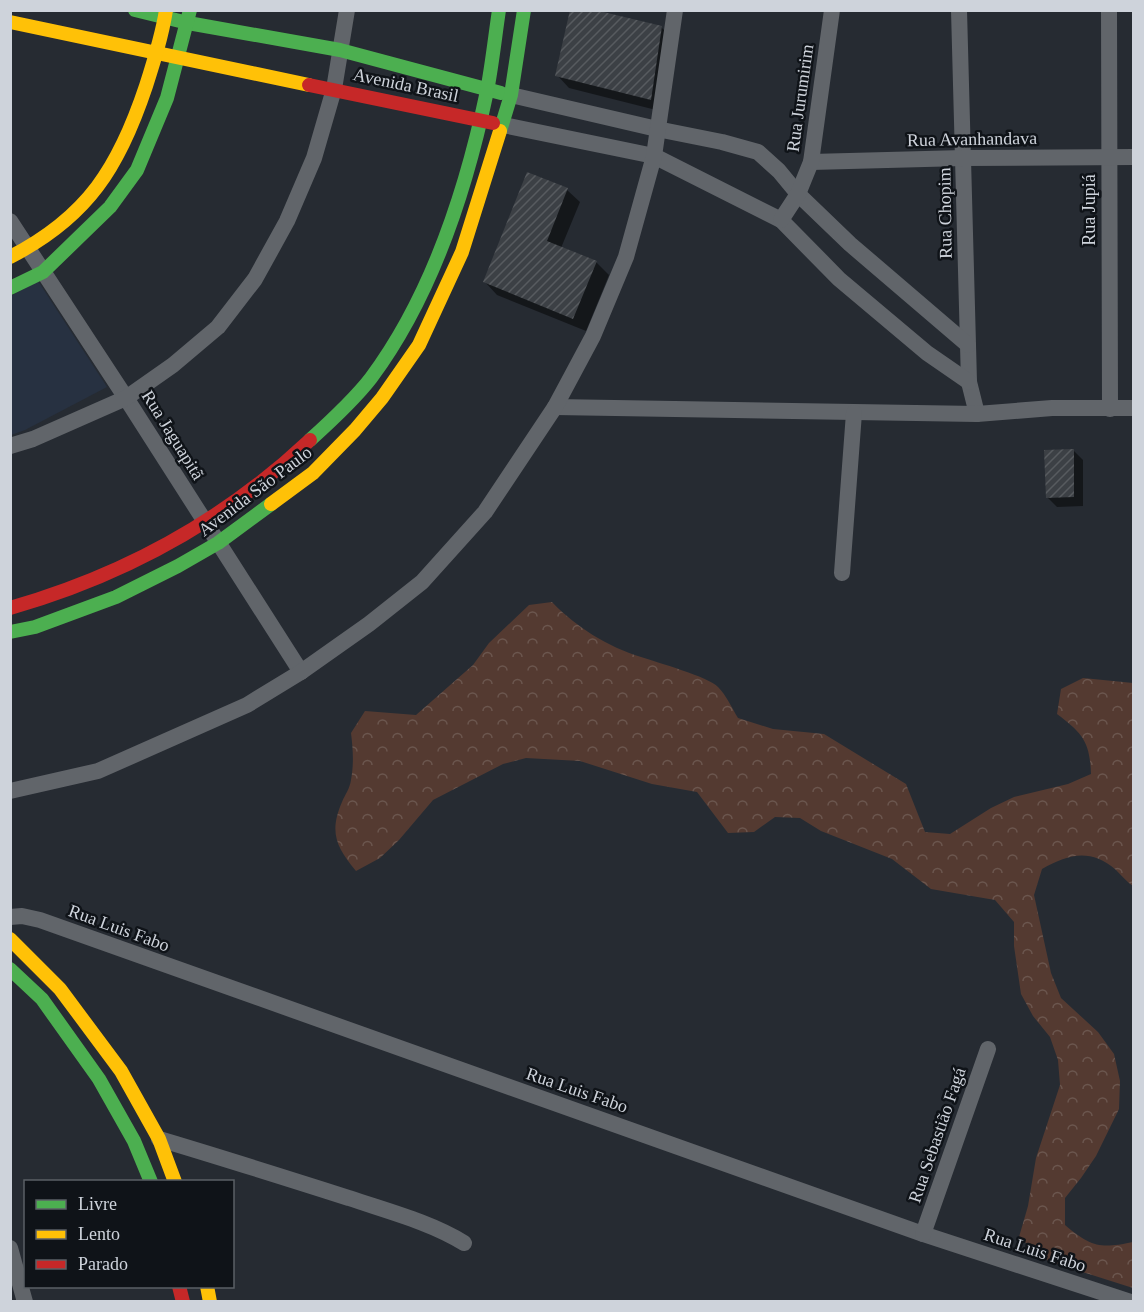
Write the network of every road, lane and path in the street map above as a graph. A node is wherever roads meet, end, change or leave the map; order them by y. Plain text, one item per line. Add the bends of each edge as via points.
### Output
1 (135, 10) edge
2 (347, 10) edge
3 (500, 10) edge
4 (524, 10) edge
5 (675, 10) edge
6 (832, 10) edge
7 (959, 10) edge
8 (1109, 10) edge
9 (166, 14) edge
10 (189, 17) edge
11 (10, 22) edge
12 (340, 50) junction
13 (156, 52) junction
14 (179, 58) junction
15 (334, 89) junction
16 (487, 91) junction
17 (511, 95) junction
18 (133, 120) junction
19 (479, 121) junction
20 (503, 125) junction
21 (657, 129) junction
22 (154, 134) junction
23 (654, 156) junction
24 (1108, 157) junction
25 (1134, 157) edge
26 (963, 158) junction
27 (811, 162) junction
28 (798, 194) junction
29 (781, 220) junction
30 (10, 221) edge
31 (442, 244) junction
32 (29, 248) junction
33 (462, 252) junction
34 (10, 257) edge
35 (43, 272) junction
36 (10, 288) edge
37 (968, 345) junction
38 (969, 382) junction
39 (126, 398) junction
40 (555, 407) junction
41 (1110, 408) junction
42 (1134, 408) edge
43 (854, 413) junction
44 (977, 414) junction
45 (10, 446) edge
46 (205, 521) junction
47 (219, 543) junction
48 (842, 573) dead end
49 (10, 608) edge
50 (10, 632) edge
51 (301, 672) junction
52 (10, 791) edge
53 (10, 917) edge
54 (10, 939) edge
55 (10, 969) edge
56 (988, 1049) dead end
57 (159, 1139) junction
58 (150, 1180) edge
59 (174, 1180) edge
60 (923, 1234) junction
61 (464, 1243) dead end
62 (15, 1252) edge
63 (26, 1302) edge
64 (1131, 1302) edge

1 - 9 street, Avenida Brasil
2 - 12 street
3 - 16 street, Avenida São Paulo
4 - 17 street, Avenida São Paulo
5 - 21 street
6 - 27 street, Rua Jurumirim
7 - 26 street, Rua Chopim
8 - 24 street, Rua Jupiá
9 - 10 street, Avenida Brasil
9 - 13 street
10 - 12 street, Avenida Brasil
10 - 14 street
11 - 13 street, Avenida Brasil
12 - 15 street
12 - 16 street, Avenida Brasil
13 - 14 street, Avenida Brasil
13 - 18 street
14 - 15 street, Avenida Brasil
14 - 22 street
15 - 19 street, Avenida Brasil
15 - 39 street via 314,158 255,279 218,327
16 - 17 street, Avenida Brasil
16 - 19 street, Avenida São Paulo
17 - 20 street, Avenida São Paulo
17 - 21 street, Avenida Brasil
18 - 22 street
18 - 32 street via 119,154 94,192 63,223
19 - 20 street, Avenida Brasil
19 - 31 street, Avenida São Paulo
20 - 23 street, Avenida Brasil
20 - 33 street, Avenida São Paulo
21 - 23 street
21 - 28 street, Avenida Brasil via 758,152
22 - 35 street via 137,170 110,207
23 - 29 street, Avenida Brasil
23 - 40 street via 626,257 593,336
24 - 25 street, Rua Avanhandava
24 - 26 street, Rua Avanhandava
24 - 41 street, Rua Jupiá
26 - 27 street, Rua Avanhandava
26 - 37 street, Rua Chopim
27 - 28 street, Rua Jurumirim
28 - 29 street, Rua Jurumirim
28 - 37 street, Avenida Brasil
29 - 38 street, Avenida Brasil via 848,286 927,353
30 - 32 street, Rua Jaguapitã
31 - 33 street
31 - 46 street, Avenida São Paulo via 412,309 371,377 321,432 262,482
32 - 34 street
32 - 35 street, Rua Jaguapitã
33 - 47 street, Avenida São Paulo via 419,345 369,414 313,473
35 - 36 street
35 - 39 street, Rua Jaguapitã
37 - 38 street, Rua Chopim
38 - 44 street, Rua Chopim
39 - 45 street
39 - 46 street, Rua Jaguapitã
40 - 43 street
40 - 51 street via 485,512 422,582
41 - 42 street
41 - 44 street
43 - 44 street
43 - 48 street
46 - 47 street, Rua Jaguapitã
46 - 49 street, Avenida São Paulo via 115,573
47 - 50 street, Avenida São Paulo via 116,597 35,627
47 - 51 street, Rua Jaguapitã
51 - 52 street via 247,705 98,771
53 - 60 street, Rua Luis Fabo via 40,920
54 - 57 street via 60,988 121,1071
55 - 58 street via 42,999 99,1079 134,1141
56 - 60 street, Rua Sebastião Fagá
57 - 59 street
57 - 61 street via 372,1206 446,1232
60 - 64 street, Rua Luis Fabo
62 - 63 street

